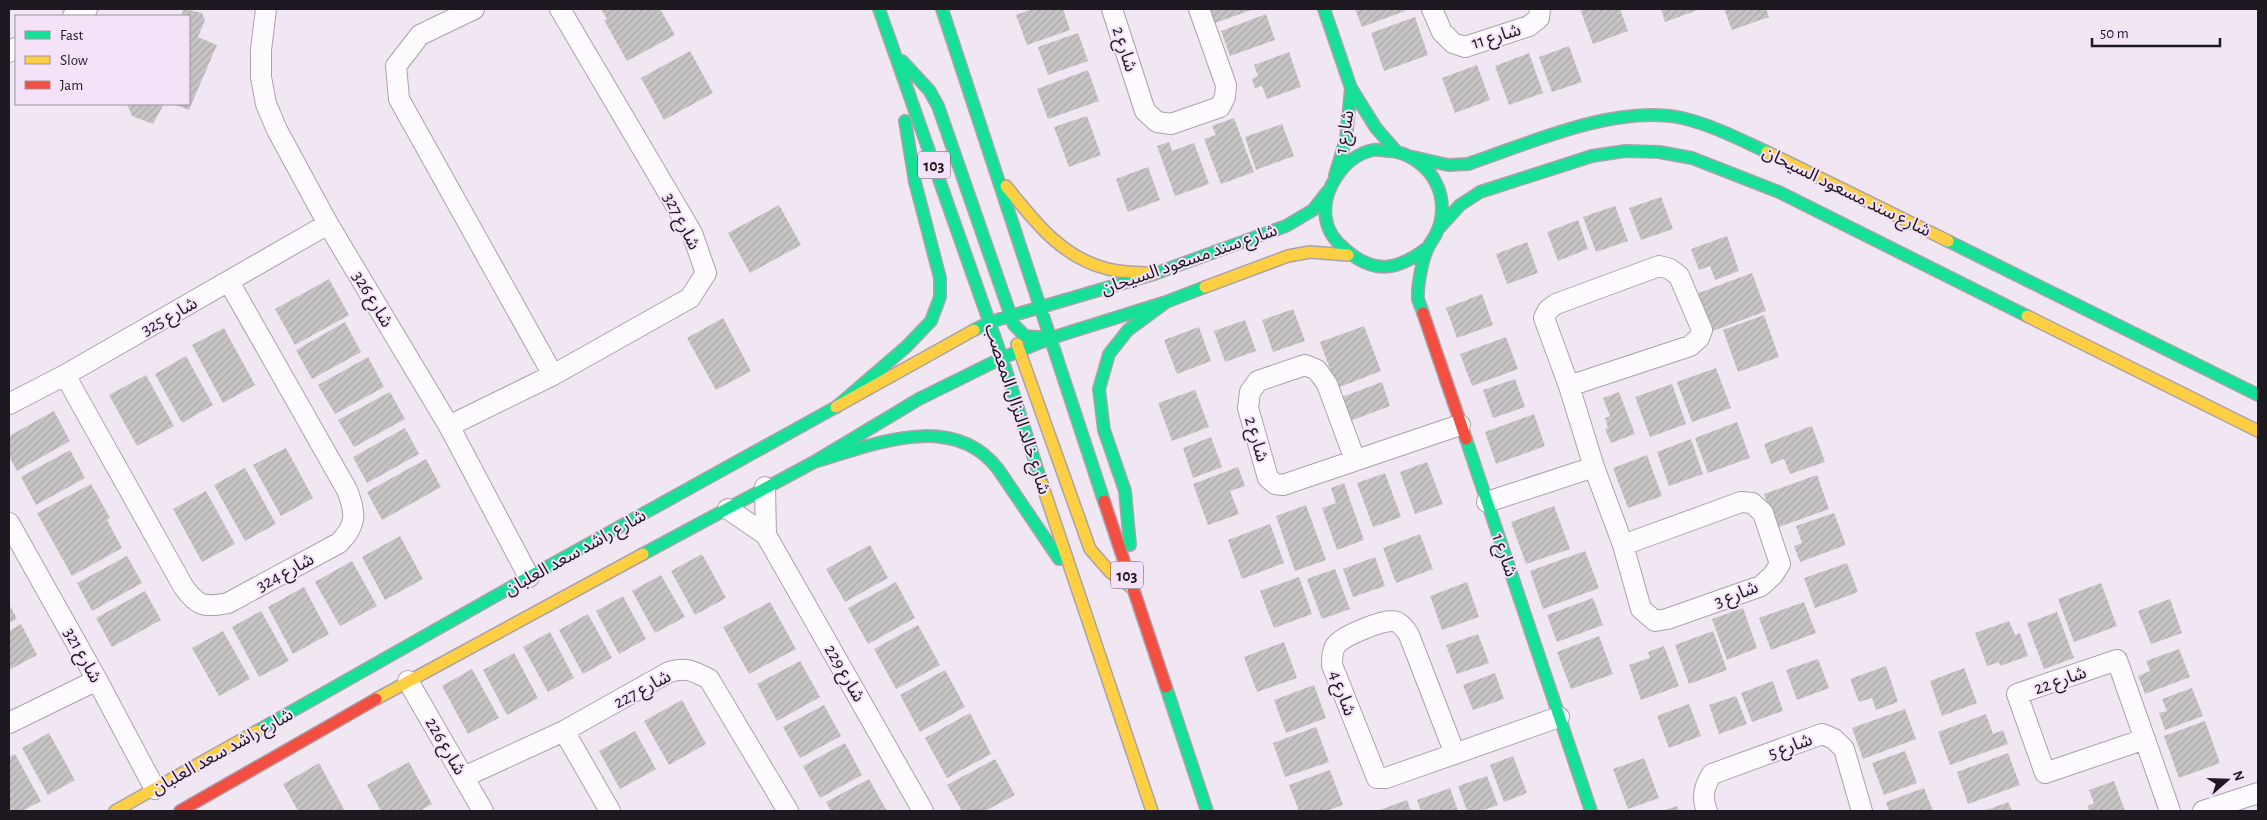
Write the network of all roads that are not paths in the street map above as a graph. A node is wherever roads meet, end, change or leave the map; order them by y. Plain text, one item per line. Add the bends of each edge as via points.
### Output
1 (87, 9) edge
2 (266, 9) edge
3 (474, 9) edge
4 (560, 9) edge
5 (879, 9) edge
6 (942, 9) edge
7 (1112, 9) edge
8 (1199, 9) edge
9 (1324, 9) edge
10 (1432, 9) edge
11 (1540, 9) edge
12 (76, 15) edge
13 (893, 51) junction
14 (1351, 88) junction
15 (1396, 151) junction
16 (1413, 157) junction
17 (996, 173) junction
18 (1334, 176) junction
19 (1327, 192) junction
20 (328, 224) junction
21 (1440, 227) junction
22 (1427, 248) junction
23 (1348, 256) junction
24 (1375, 266) junction
25 (1154, 274) junction
26 (1390, 278) dead end
27 (229, 282) junction
28 (1405, 288) dead end
29 (1418, 298) junction
30 (1166, 302) junction
31 (1040, 306) junction
32 (1011, 315) junction
33 (990, 322) junction
34 (1051, 338) junction
35 (1019, 351) junction
36 (1002, 358) junction
37 (65, 375) junction
38 (553, 375) junction
39 (1569, 386) junction
40 (2258, 395) edge
41 (9, 404) edge
42 (835, 408) junction
43 (1460, 425) junction
44 (449, 426) junction
45 (2258, 431) edge
46 (1355, 460) junction
47 (814, 462) junction
48 (1594, 467) junction
49 (765, 487) junction
50 (1487, 502) junction
51 (728, 508) junction
52 (9, 523) edge
53 (766, 534) junction
54 (1622, 545) junction
55 (530, 577) junction
56 (1072, 577) junction
57 (1131, 587) junction
58 (97, 680) junction
59 (408, 681) junction
60 (1559, 717) junction
61 (9, 723) edge
62 (564, 731) junction
63 (2145, 738) junction
64 (1455, 754) junction
65 (464, 777) junction
66 (155, 789) junction
67 (2258, 793) edge
68 (116, 811) edge
69 (180, 811) edge
70 (483, 811) edge
71 (610, 811) edge
72 (788, 811) edge
73 (923, 811) edge
74 (1152, 811) edge
75 (1207, 811) edge
76 (1591, 811) edge
77 (1707, 811) edge
78 (1860, 811) edge
79 (2170, 811) edge
80 (2204, 811) edge

1 - 12 street
2 - 20 street, شارع 326 via 261,50 266,104
3 - 38 street via 420,35 396,66 399,99
4 - 38 street, شارع 327 via 692,233 706,273 690,298
5 - 13 main road, شارع خالد النزال المعصب / 103
6 - 17 main road, 103
7 - 8 street, شارع 2 via 1145,111 1158,122 1171,124 1220,107 1226,97 1226,85
9 - 14 main road, شارع 1
10 - 11 street, شارع 11 via 1442,32 1453,44 1465,47 1529,26 1539,18
13 - 32 main road via 929,90 938,106
13 - 33 main road, شارع خالد النزال المعصب / 103
13 - 42 main road via 915,182 940,278 940,297 930,321 906,347
14 - 15 main road, شارع 1 via 1376,128
14 - 18 main road, شارع 1 via 1346,139
15 - 16 main road
15 - 18 main road via 1378,150 1361,154
16 - 21 main road via 1428,170 1439,187
16 - 40 main road, شارع سند مسعود السيحان via 1448,165 1468,164 1589,124 1634,115 1681,118 1725,132 1811,172
17 - 25 main road via 1062,248 1087,263 1106,269
17 - 31 main road, 103
18 - 19 main road
19 - 23 main road via 1325,210 1328,227
19 - 25 main road, شارع سند مسعود السيحان via 1313,210 1286,226
20 - 27 street, شارع 325
20 - 44 street, شارع 326
21 - 22 main road
21 - 45 main road, شارع سند مسعود السيحان via 1460,205 1480,192 1592,156 1625,151 1659,152 1692,158 1779,192
22 - 24 main road via 1412,260 1394,266
22 - 29 main road, شارع 1
23 - 24 main road
23 - 30 main road, شارع سند مسعود السيحان via 1310,252 1288,256
24 - 26 main road
25 - 31 main road, شارع سند مسعود السيحان
27 - 37 street, شارع 325
27 - 37 street, شارع 324 via 347,490 353,505 354,522 339,543 228,603 201,605 183,586
28 - 29 main road
29 - 43 main road, شارع 1
30 - 34 main road, شارع سند مسعود السيحان
30 - 57 main road via 1128,330 1109,354 1099,389 1104,430 1124,491
31 - 32 main road, شارع راشد سعد العلبان
31 - 34 main road, 103
32 - 33 main road, شارع راشد سعد العلبان
32 - 34 main road via 1019,334 1028,339
33 - 35 main road via 1004,327 1015,337
33 - 36 main road, شارع خالد النزال المعصب / 103
33 - 42 main road, شارع راشد سعد العلبان
34 - 35 main road, شارع راشد سعد العلبان
34 - 57 main road, 103
35 - 36 main road, شارع راشد سعد العلبان
35 - 57 main road via 1090,549 1110,572
36 - 47 main road, شارع راشد سعد العلبان via 919,399
36 - 56 main road, شارع خالد النزال المعصب / 103
37 - 41 street, شارع 325
38 - 44 street, شارع 327
39 - 39 street, شارع 3 via 1544,318 1548,310 1556,304 1659,266 1679,276 1702,330 1699,338 1690,346
39 - 48 street, شارع 3
42 - 55 main road, شارع راشد سعد العلبان
43 - 46 street, شارع 2
43 - 50 main road, شارع 1
44 - 55 street, شارع 326
46 - 46 street, شارع 2 via 1283,485 1275,484 1268,478 1248,408 1250,392 1258,381 1305,365 1317,370 1327,384
47 - 49 main road, شارع راشد سعد العلبان
47 - 56 main road via 919,435 944,435 969,443 991,460
48 - 50 street
48 - 54 street, شارع 3
49 - 51 main road, شارع راشد سعد العلبان
49 - 53 street, شارع 229
50 - 60 main road, شارع 1
51 - 53 street, شارع 229
51 - 59 main road, شارع راشد سعد العلبان
52 - 58 street, شارع 321
53 - 73 street, شارع 229
54 - 54 street, شارع 3 via 1741,502 1752,503 1763,513 1780,564 1761,586 1655,621 1641,609
55 - 66 main road, شارع راشد سعد العلبان
56 - 74 main road, شارع خالد النزال المعصب / 103
57 - 75 main road, 103
58 - 61 street
58 - 66 street, شارع 321
59 - 65 street, شارع 226
59 - 69 main road, شارع راشد سعد العلبان
60 - 64 street, شارع 4
60 - 76 main road, شارع 1
62 - 65 street, شارع 227
62 - 71 street
62 - 72 street, شارع 227 via 670,672 683,668 694,671 709,679
63 - 63 street, شارع 22 via 2045,773 2017,694 2117,660
63 - 79 street, شارع 22
64 - 64 street, شارع 4 via 1386,778 1377,778 1332,665 1337,643 1376,625 1392,621 1401,624 1409,635
65 - 70 street, شارع 226
66 - 68 main road, شارع راشد سعد العلبان
67 - 80 street
77 - 78 street, شارع 5 via 1703,801 1705,784 1712,774 1822,734 1834,739 1844,749

